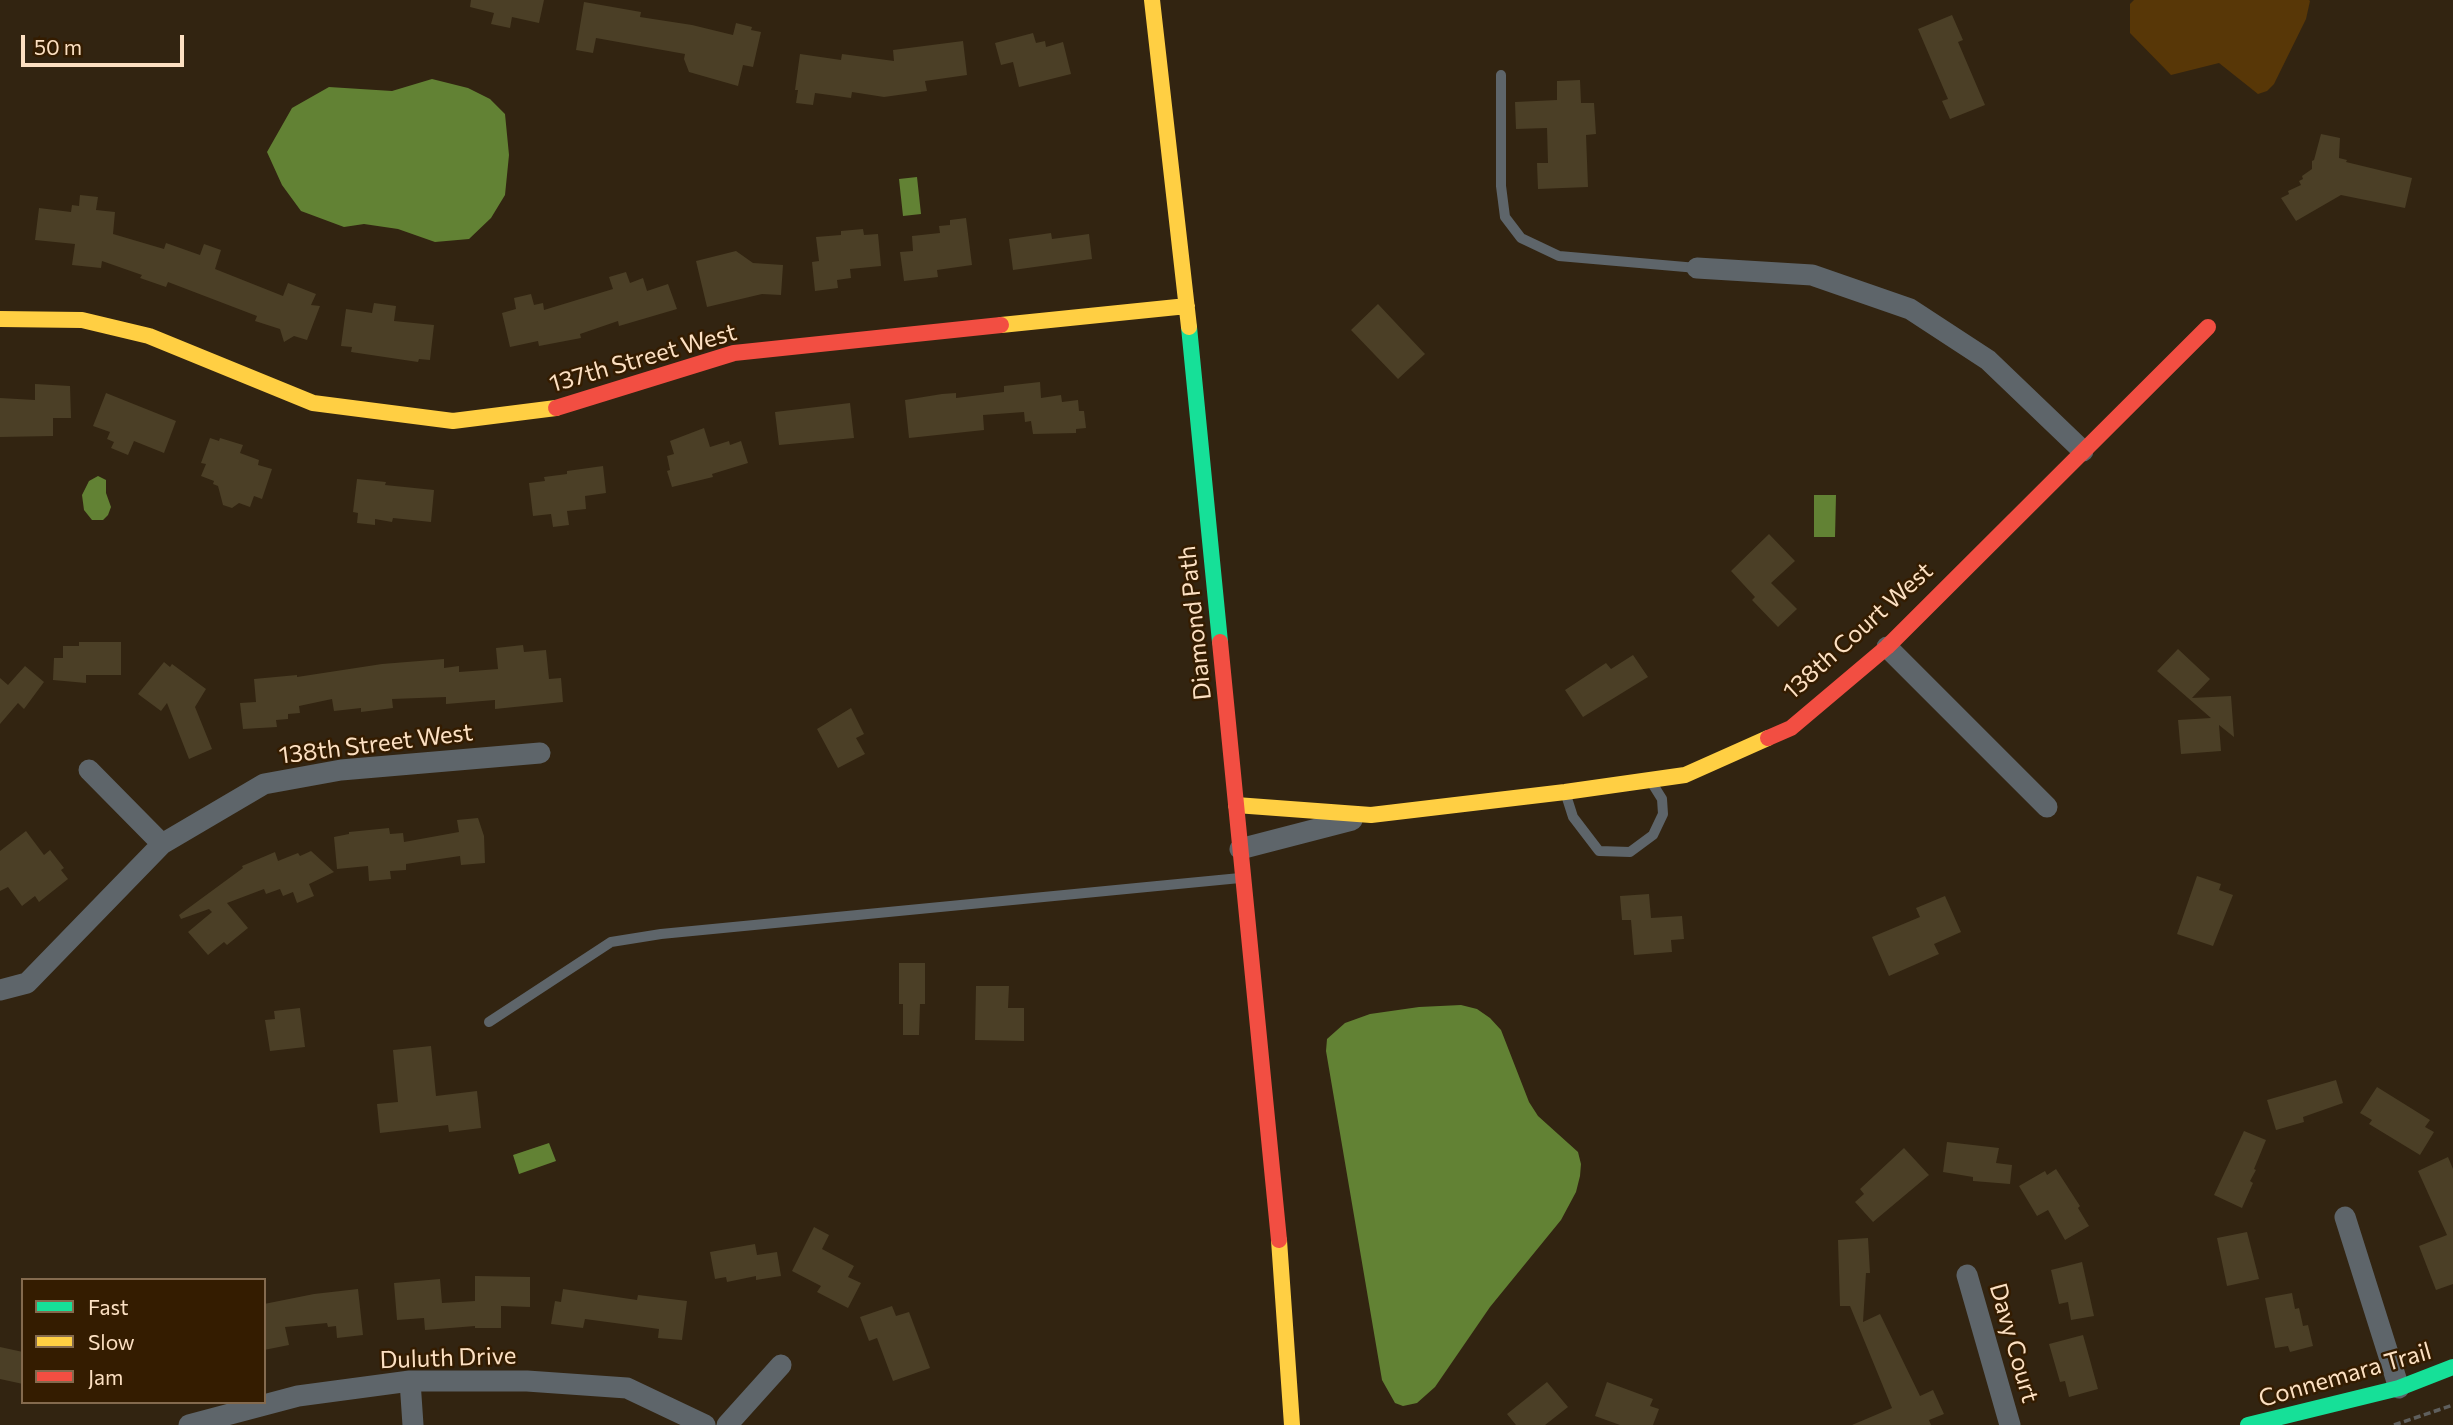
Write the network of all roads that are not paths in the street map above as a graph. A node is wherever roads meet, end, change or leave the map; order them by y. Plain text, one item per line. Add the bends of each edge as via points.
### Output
1 (1152, 0) edge
2 (1501, 75) dead end
3 (1698, 268) joint
4 (1186, 306) junction
5 (0, 319) edge
6 (2208, 327) dead end
7 (2083, 451) junction
8 (1887, 647) junction
9 (540, 753) dead end
10 (89, 770) dead end
11 (1650, 780) junction
12 (1565, 792) junction
13 (1236, 805) junction
14 (2048, 807) dead end
15 (1371, 815) junction
16 (162, 844) junction
17 (1240, 849) junction
18 (1243, 877) junction
19 (0, 990) edge
20 (489, 1022) dead end
21 (2345, 1217) dead end
22 (1279, 1243) junction
23 (1966, 1275) dead end
24 (780, 1365) dead end
25 (2453, 1367) edge
26 (410, 1381) junction
27 (2399, 1388) junction
28 (189, 1425) edge
29 (413, 1425) edge
30 (705, 1425) edge
31 (727, 1425) edge
32 (1292, 1425) edge
33 (1303, 1425) edge
34 (2010, 1425) edge
35 (2248, 1425) edge

1 - 4 street, Diamond Path
2 - 3 lane via 1501,186 1505,217 1521,238 1559,256
3 - 7 street via 1812,275 1910,309 1988,360
4 - 5 street, 137th Street West via 734,353 559,408 453,421 313,403 149,336 82,320
4 - 13 street, Diamond Path
6 - 7 street, 138th Court West
7 - 8 street, 138th Court West
8 - 11 street, 138th Court West via 1791,728 1685,775
8 - 14 street
9 - 16 street, 138th Street West via 341,770 264,784
10 - 16 street
11 - 12 street, 138th Court West
11 - 12 lane via 1663,814 1653,835 1630,852 1599,851 1573,817
12 - 15 street, 138th Court West
13 - 15 street, 138th Court West
13 - 17 street, Diamond Path
15 - 17 street, 138th Court West
16 - 19 street, 138th Street West via 27,983
17 - 18 street, Diamond Path
18 - 20 lane via 661,933 611,942
18 - 22 street, Diamond Path
21 - 27 street
22 - 32 street, Diamond Path
22 - 33 street, Diamond Path
23 - 34 street, Davy Court
24 - 31 street
25 - 27 street, Connemara Trail
26 - 28 street, Duluth Drive via 298,1396
26 - 29 street
26 - 30 street, Duluth Drive via 527,1381 627,1388
27 - 35 street, Connemara Trail

